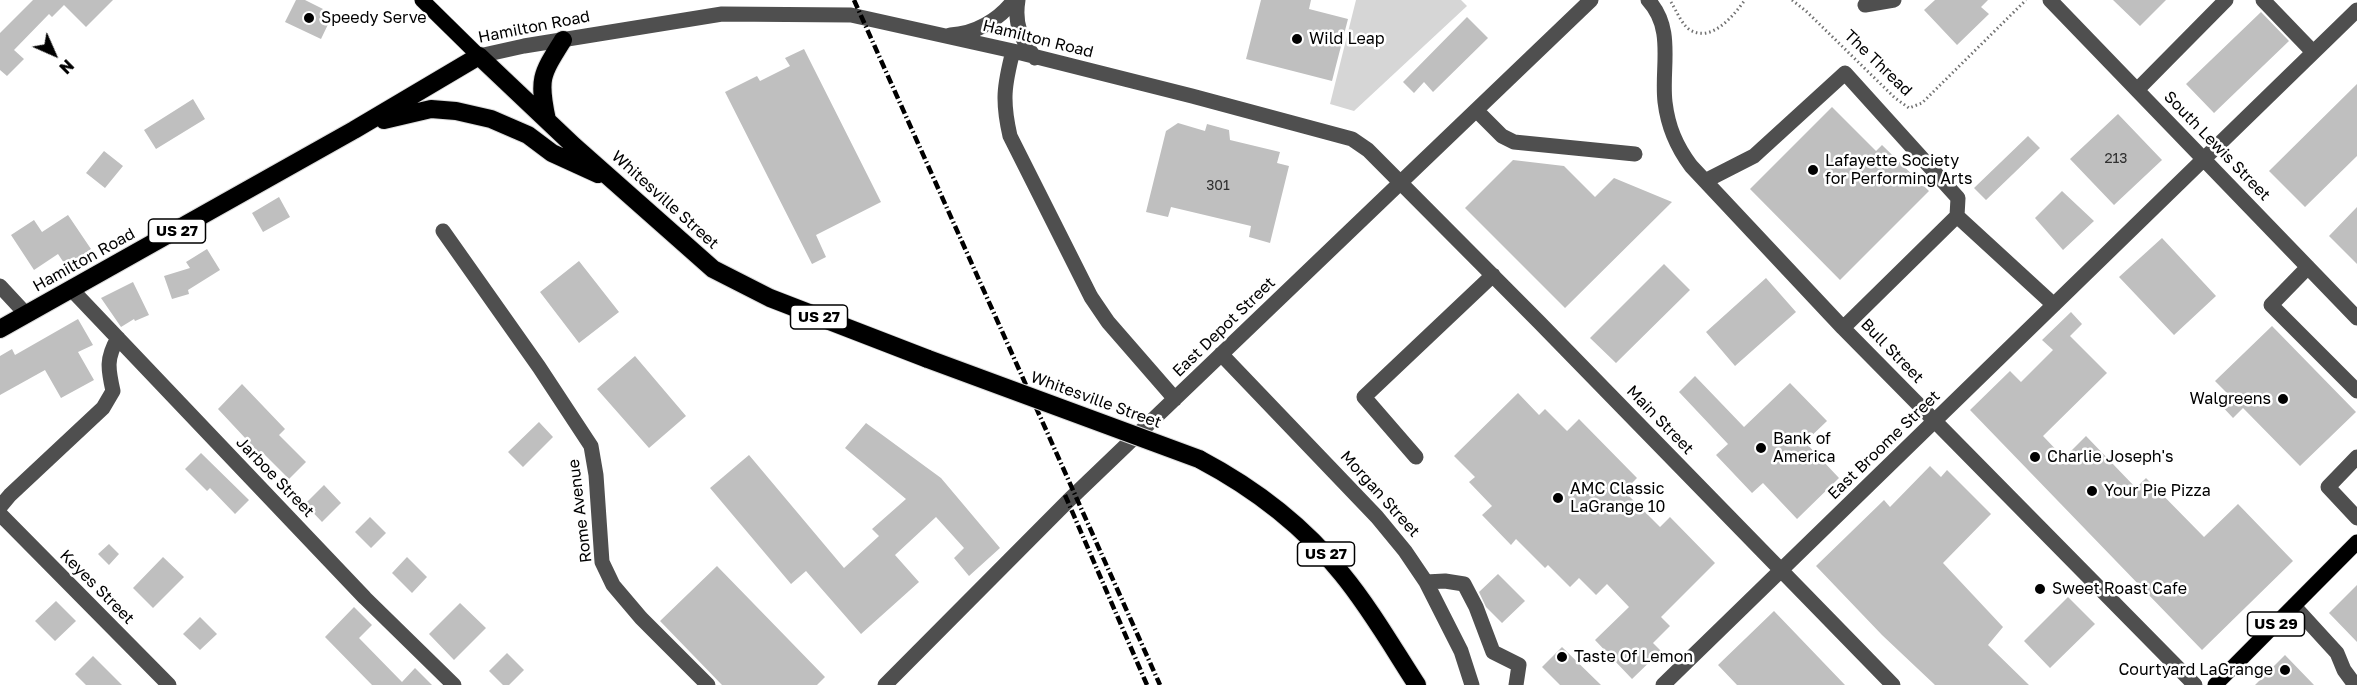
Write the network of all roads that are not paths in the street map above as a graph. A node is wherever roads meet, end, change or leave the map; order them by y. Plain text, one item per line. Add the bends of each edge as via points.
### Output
1 (422, 0) edge
2 (1016, 0) edge
3 (1592, 0) edge
4 (1648, 0) edge
5 (1894, 0) edge
6 (2050, 0) edge
7 (2226, 0) edge
8 (2263, 0) edge
9 (1865, 5) dead end
10 (719, 7) edge
11 (2357, 10) edge
12 (942, 36) junction
13 (563, 40) junction
14 (1013, 51) junction
15 (2313, 52) junction
16 (479, 56) junction
17 (1035, 58) junction
18 (2137, 90) junction
19 (1476, 110) junction
20 (547, 120) junction
21 (354, 130) junction
22 (1635, 154) dead end
23 (2204, 159) junction
24 (1705, 181) junction
25 (1401, 182) junction
26 (616, 183) junction
27 (1957, 216) junction
28 (443, 231) dead end
29 (2308, 267) junction
30 (1493, 275) junction
31 (0, 286) edge
32 (72, 290) junction
33 (2054, 305) junction
34 (26, 314) junction
35 (2357, 318) edge
36 (1843, 328) junction
37 (0, 329) edge
38 (118, 338) junction
39 (1221, 354) junction
40 (2357, 391) edge
41 (1175, 399) junction
42 (1935, 421) junction
43 (1416, 457) dead end
44 (2357, 457) edge
45 (0, 507) edge
46 (0, 514) edge
47 (2357, 518) edge
48 (2357, 542) edge
49 (1781, 570) junction
50 (1426, 582) junction
51 (2294, 606) junction
52 (169, 685) edge
53 (454, 685) edge
54 (708, 685) edge
55 (885, 685) edge
56 (1417, 685) edge
57 (1472, 685) edge
58 (1516, 685) edge
59 (1663, 685) edge
60 (1893, 685) edge
61 (2195, 685) edge
62 (2215, 685) edge
63 (2355, 685) edge

1 - 16 main road, Whitesville Street
2 - 12 street via 985,24
2 - 17 street via 1015,15 1022,41
3 - 19 street, East Depot Street
4 - 24 street, Bull Street via 1664,24 1665,100 1671,131 1678,148
5 - 9 street
6 - 18 street, South Lewis Street
7 - 18 street
8 - 15 street
10 - 12 street, Hamilton Road via 851,15
10 - 13 street, Hamilton Road
11 - 15 street, East Broome Street
12 - 14 street, Hamilton Road
13 - 16 street, Hamilton Road
13 - 20 highway via 541,79
14 - 17 street, Hamilton Road
14 - 41 street via 1004,87 1004,112 1010,136 1091,297
15 - 23 street, East Broome Street
16 - 20 highway, Whitesville Street / US 27
16 - 21 highway, Hamilton Road / US 27
17 - 25 street, Hamilton Road via 1353,139
18 - 23 street, South Lewis Street
19 - 22 street via 1514,142
19 - 25 street, East Depot Street
20 - 26 highway, Whitesville Street / US 27
21 - 26 highway via 412,112 456,111 491,119 528,135 552,153
21 - 32 highway, Hamilton Road / US 27
23 - 29 street, South Lewis Street
23 - 33 street, East Broome Street
24 - 27 street via 1754,156 1845,74 1958,198
24 - 36 street, Bull Street
25 - 30 street, Main Street
25 - 39 street, East Depot Street
26 - 56 highway, Whitesville Street / US 27, bridge via 713,268 770,298 1199,459 1261,496 1322,550 1361,598
27 - 33 street
27 - 36 street
28 - 54 street, Rome Avenue via 591,446 602,562 613,585
29 - 35 street, South Lewis Street
29 - 40 street via 2271,305
30 - 43 street via 1364,397
30 - 49 street, Main Street
31 - 34 street
32 - 34 highway, Hamilton Road / US 27
32 - 38 street, Jarboe Street
33 - 42 street, East Broome Street
34 - 37 highway, Hamilton Road / US 27
36 - 42 street, Bull Street
38 - 45 street via 110,352 108,372 113,391 103,408
38 - 53 street, Jarboe Street via 365,598
39 - 41 street, East Depot Street
39 - 50 street, Morgan Street via 1377,517
41 - 55 street, East Depot Street
42 - 49 street, East Broome Street
42 - 61 street, Bull Street
44 - 47 street via 2328,487
46 - 52 street, Keyes Street
48 - 51 main road, US 29
49 - 59 street, East Broome Street
49 - 60 street, Main Street
50 - 57 street, Morgan Street via 1461,651
50 - 58 street via 1464,584 1493,652 1519,665
51 - 62 main road, US 29
51 - 63 street via 2337,653

